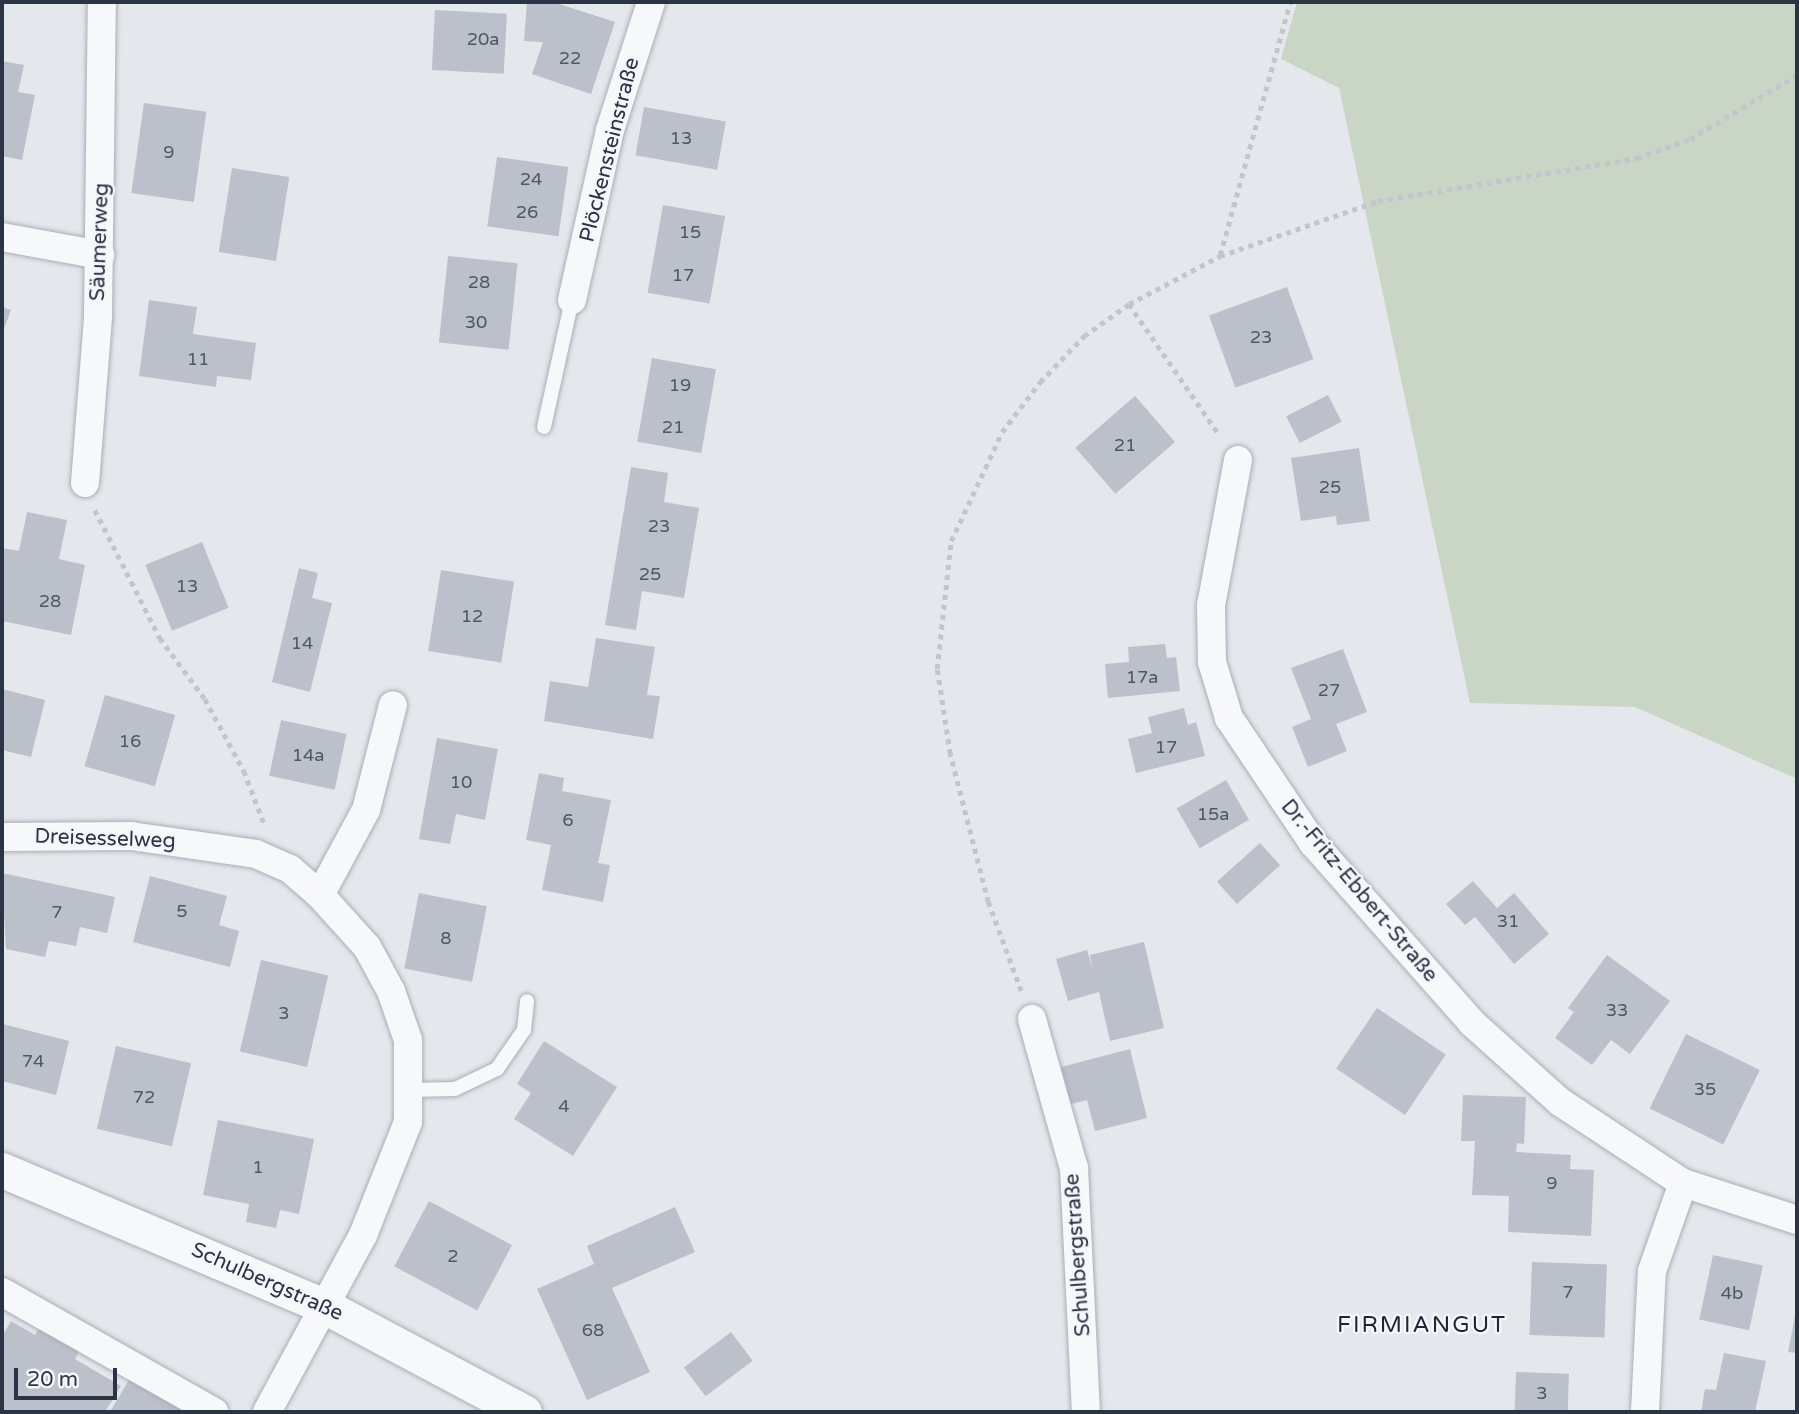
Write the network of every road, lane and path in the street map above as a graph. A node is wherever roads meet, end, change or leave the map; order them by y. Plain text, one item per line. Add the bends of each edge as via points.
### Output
1 (102, 2) edge
2 (650, 2) edge
3 (1290, 2) edge
4 (1797, 75) edge
5 (2, 236) edge
6 (100, 255) junction
7 (1220, 256) junction
8 (572, 300) joint
9 (1129, 304) junction
10 (544, 427) dead end
11 (1238, 460) joint
12 (85, 483) joint
13 (393, 705) dead end
14 (2, 837) edge
15 (256, 854) junction
16 (320, 895) junction
17 (527, 1001) dead end
18 (1032, 1019) joint
19 (412, 1090) junction
20 (2, 1170) edge
21 (1683, 1183) junction
22 (1797, 1220) edge
23 (2, 1292) edge
24 (328, 1308) junction
25 (214, 1412) edge
26 (267, 1412) edge
27 (524, 1412) edge
28 (1086, 1412) edge
29 (1645, 1412) edge

1 - 6 street, Säumerweg
2 - 8 street, Plöckensteinstraße via 610,130
3 - 7 path
4 - 7 path via 1690,139 1637,158 1378,201
5 - 6 street
6 - 12 street, Säumerweg
7 - 9 path
8 - 10 lane
9 - 11 path
9 - 18 path via 1084,336 1002,432 951,541 940,609 937,669 950,754 988,902
11 - 21 street, Dr.-Fritz-Ebbert-Straße via 1211,605 1212,662 1229,718 1262,772 1313,843 1472,1023 1560,1102
12 - 15 path via 115,557 160,638 205,699 265,816
13 - 16 street via 366,810
14 - 15 street, Dreisesselweg via 131,836
15 - 16 street, Dreisesselweg via 290,869
16 - 19 street, Dreisesselweg via 367,947 391,992 408,1040
17 - 19 lane via 524,1030 497,1069 455,1089
18 - 28 street, Schulbergstraße via 1074,1168
19 - 24 street, Dreisesselweg via 408,1122
20 - 24 street, Schulbergstraße
21 - 22 street, Dr.-Fritz-Ebbert-Straße
21 - 29 street via 1652,1271
23 - 25 street
24 - 26 street, Dreisesselweg
24 - 27 street, Schulbergstraße

